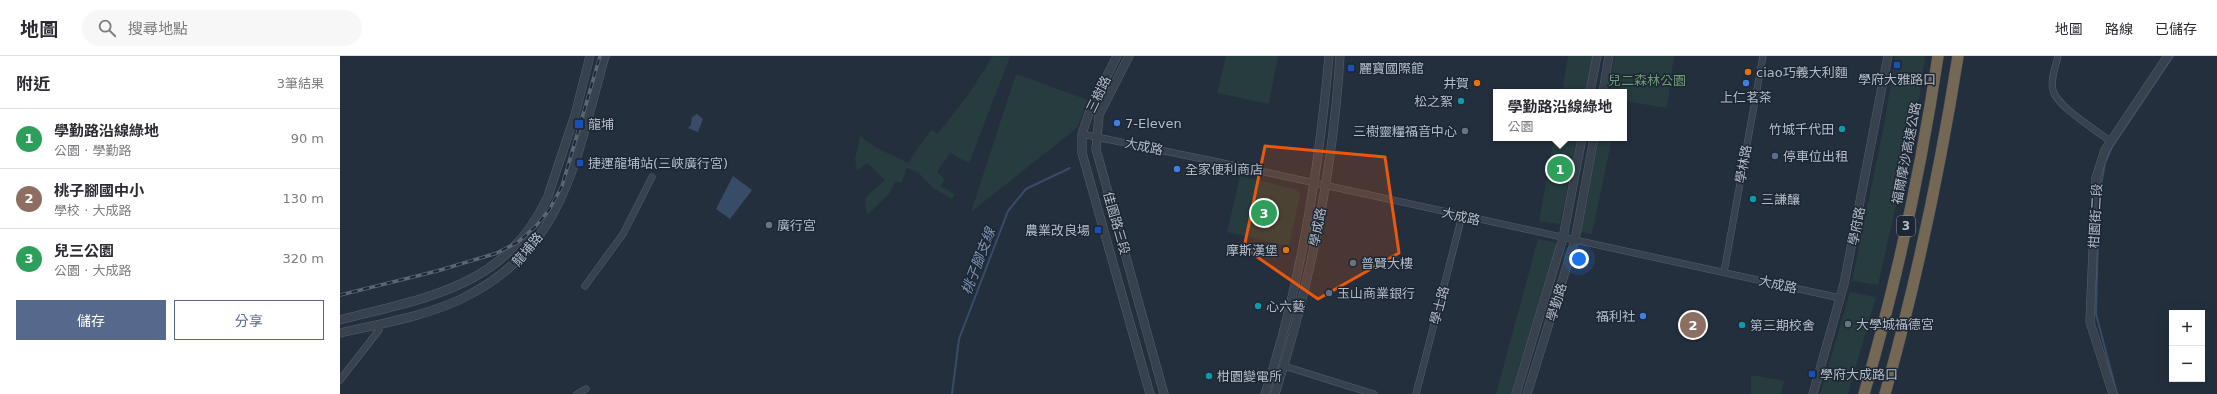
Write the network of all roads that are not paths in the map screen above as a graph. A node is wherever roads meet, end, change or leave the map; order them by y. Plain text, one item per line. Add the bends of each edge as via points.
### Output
1 (590, 56) edge
2 (604, 56) edge
3 (1118, 56) edge
4 (1129, 56) edge
5 (1329, 56) edge
6 (1340, 56) edge
7 (1597, 56) edge
8 (1609, 56) edge
9 (1763, 56) edge
10 (1888, 56) edge
11 (1938, 56) edge
12 (1958, 56) edge
13 (2058, 56) edge
14 (2168, 56) edge
15 (1591, 89) edge
16 (1604, 89) edge
17 (1082, 134) junction
18 (1095, 136) junction
19 (1581, 141) edge
20 (1593, 141) edge
21 (2110, 141) junction
22 (652, 177) dead end
23 (1314, 183) junction
24 (1325, 185) junction
25 (1462, 216) junction
26 (1563, 238) junction
27 (1574, 240) junction
28 (1724, 272) junction
29 (585, 286) dead end
30 (1840, 298) junction
31 (340, 320) edge
32 (377, 324) junction
33 (340, 333) edge
34 (1284, 366) junction
35 (340, 380) edge
36 (586, 389) dead end
37 (577, 394) edge
38 (1150, 394) edge
39 (1164, 394) edge
40 (1265, 394) edge
41 (1275, 394) edge
42 (1374, 394) edge
43 (1416, 394) edge
44 (1516, 394) edge
45 (1527, 394) edge
46 (1813, 394) edge
47 (1864, 394) edge
48 (1885, 394) edge
49 (2112, 394) edge

1 - 31 street, 龍埔路 via 554,182 542,209 518,244 481,275 448,291
2 - 32 street, 龍埔路 via 576,161 554,212 525,255 489,284 459,300 429,311
3 - 17 street, 三樹路 via 1090,110
4 - 18 street, 佳園路三段 via 1098,115
5 - 23 street, 學成路
6 - 24 street, 學成路
7 - 15 street
8 - 16 street
9 - 28 street, 學林路
10 - 30 street, 學府路
11 - 47 highway, 福爾摩沙高速公路 / 3 via 1922,150 1884,328
12 - 48 highway, 3 via 1923,245
13 - 21 street via 2053,90 2059,102
14 - 21 street, 柑園街二段
17 - 18 street, 大成路
17 - 38 street, 佳園路三段 via 1082,153 1091,190
18 - 23 street, 大成路
18 - 39 street, 佳園路三段 via 1096,149
19 - 26 street, 學勤路
20 - 27 street, 學勤路
21 - 49 street, 柑園街二段 via 2096,178 2090,322
22 - 29 street via 623,234
23 - 24 street, 大成路
23 - 40 street, 學成路 via 1282,336
24 - 25 street, 大成路
24 - 34 street, 學成路 via 1315,241
25 - 26 street, 大成路
25 - 43 street, 學士路
26 - 27 street, 大成路
26 - 44 street, 學勤路
27 - 28 street, 大成路
27 - 45 street, 學勤路
28 - 30 street, 大成路
30 - 46 street, 學府路
32 - 33 street, 龍埔路
32 - 35 street via 379,330
34 - 41 street, 學成路
34 - 42 street
36 - 37 street

